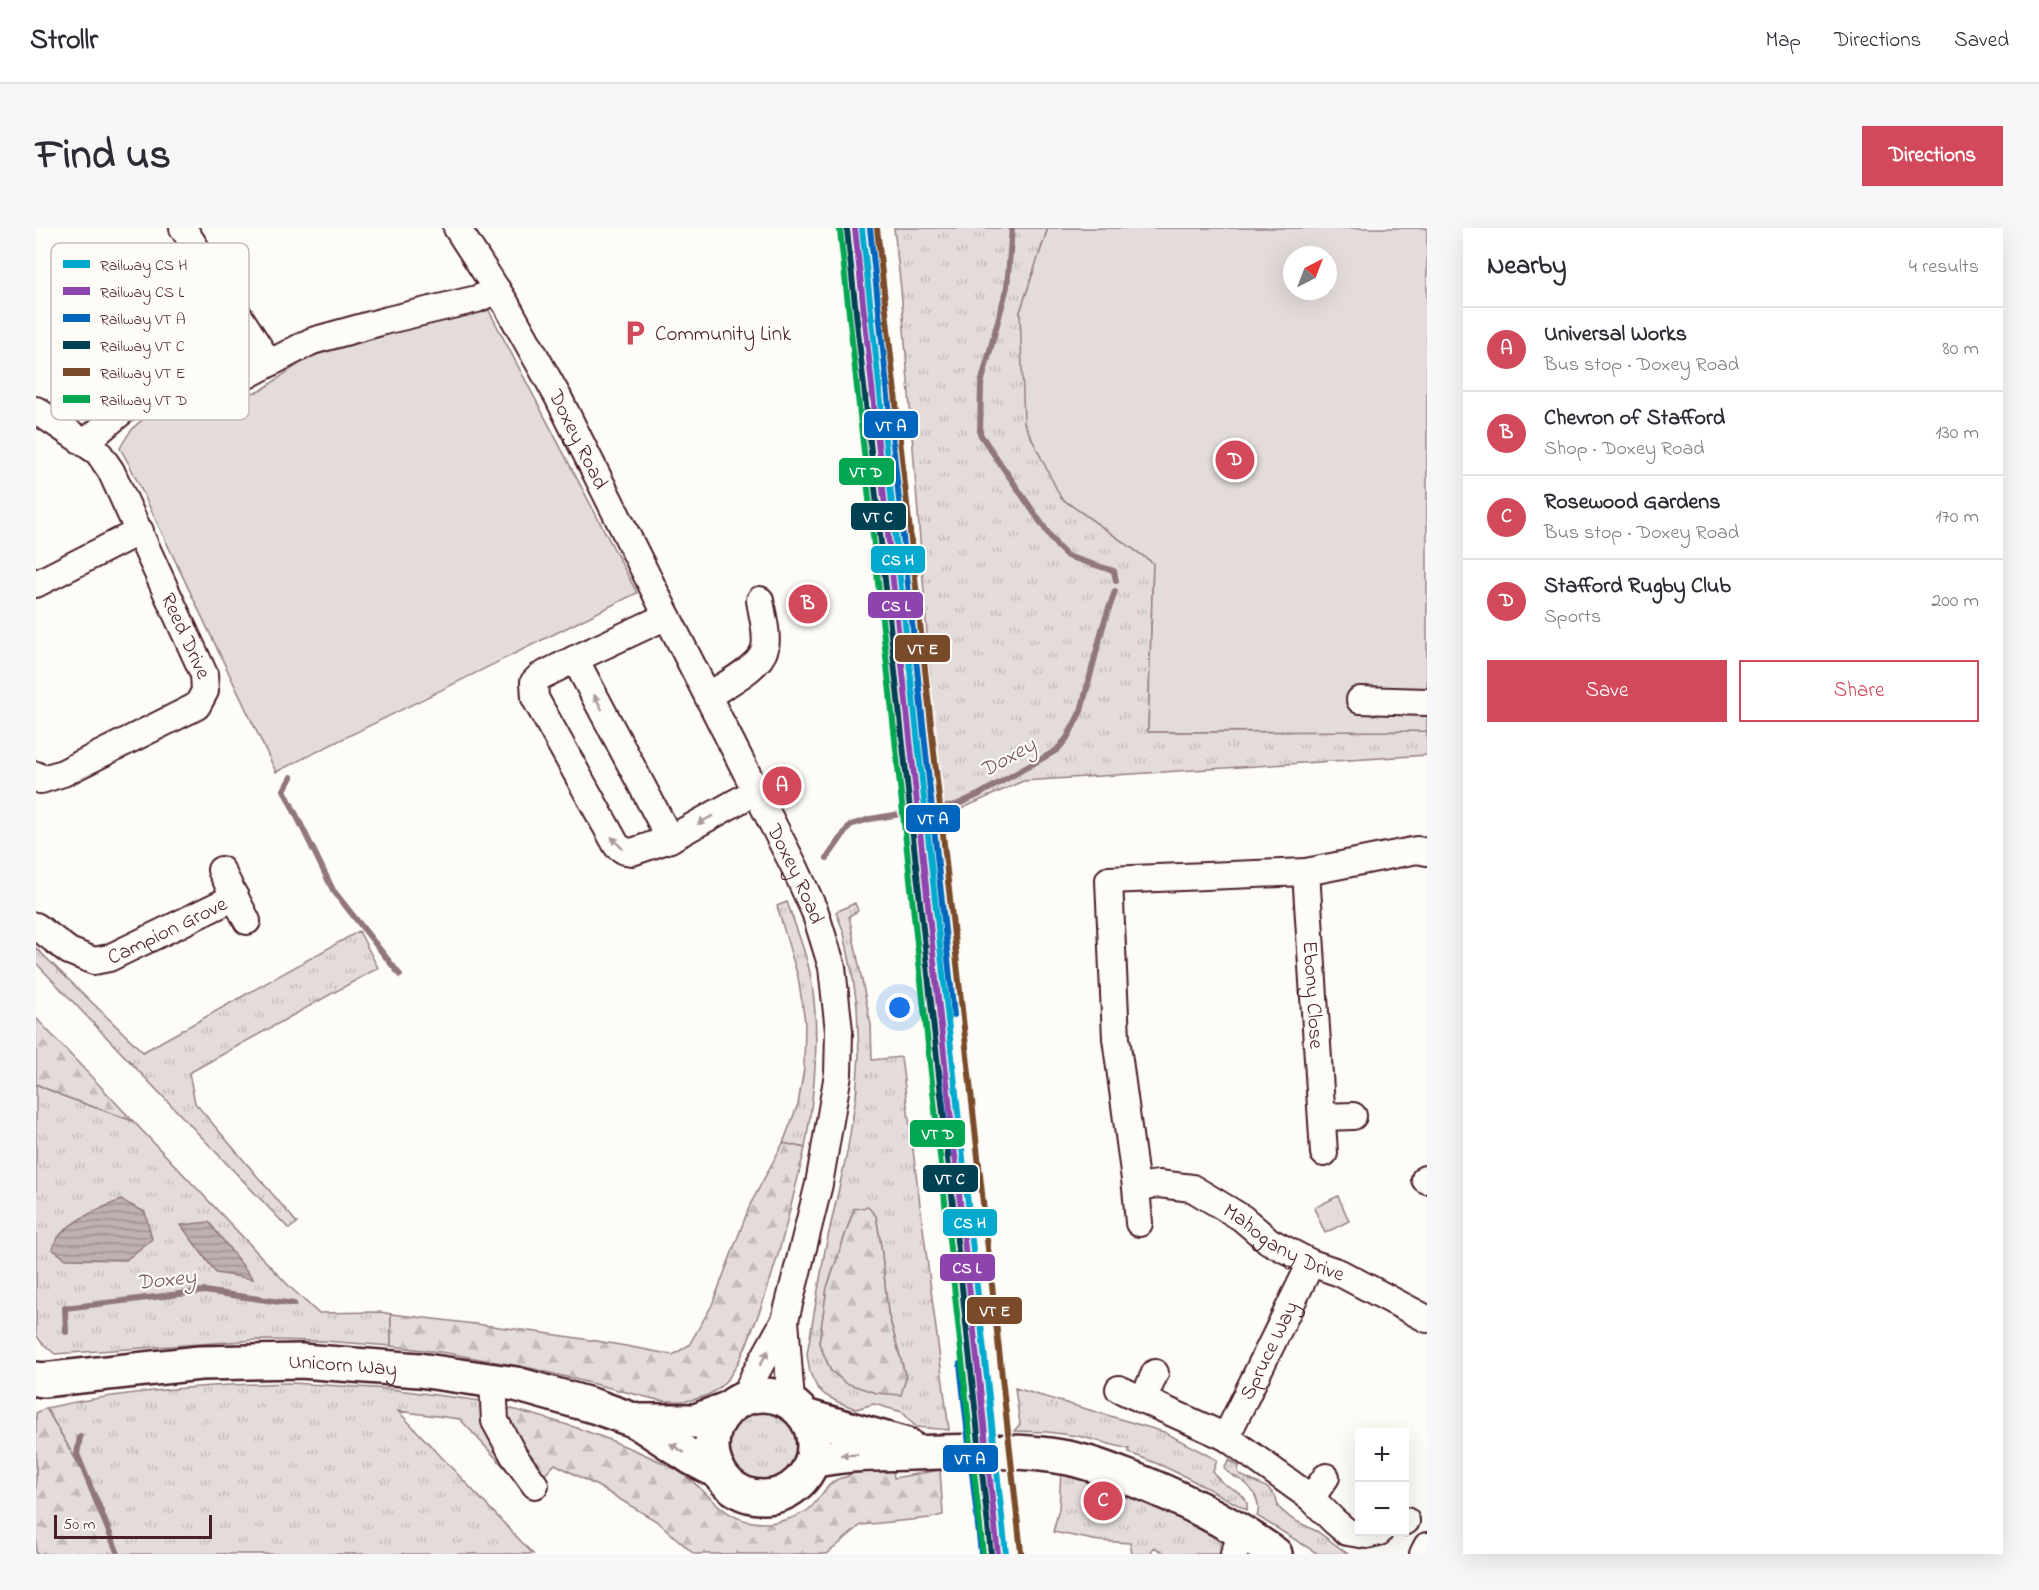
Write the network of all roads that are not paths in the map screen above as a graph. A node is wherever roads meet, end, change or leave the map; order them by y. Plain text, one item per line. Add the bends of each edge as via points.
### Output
1 (183, 228) edge
2 (461, 230) edge
3 (193, 243) edge
4 (502, 297) junction
5 (249, 332) edge
6 (269, 363) junction
7 (249, 374) edge
8 (36, 410) edge
9 (51, 420) edge
10 (52, 420) edge
11 (111, 420) edge
12 (86, 442) junction
13 (140, 531) junction
14 (36, 584) edge
15 (760, 600) dead end
16 (667, 616) junction
17 (575, 659) junction
18 (708, 696) junction
19 (1360, 700) dead end
20 (1427, 702) edge
21 (38, 783) edge
22 (756, 791) junction
23 (670, 839) junction
24 (1427, 852) edge
25 (221, 870) dead end
26 (1306, 872) junction
27 (235, 897) junction
28 (247, 921) dead end
29 (36, 926) edge
30 (1353, 1116) dead end
31 (1322, 1117) junction
32 (1324, 1153) dead end
33 (1136, 1187) junction
34 (1138, 1223) dead end
35 (1311, 1263) junction
36 (1427, 1319) edge
37 (785, 1320) junction
38 (1155, 1373) dead end
39 (38, 1381) edge
40 (493, 1381) junction
41 (1119, 1389) dead end
42 (1143, 1400) junction
43 (736, 1403) junction
44 (798, 1409) junction
45 (636, 1421) junction
46 (1226, 1437) junction
47 (939, 1452) junction
48 (812, 1461) junction
49 (720, 1473) junction
50 (1326, 1477) dead end
51 (535, 1485) dead end
52 (1311, 1498) junction
53 (1355, 1533) edge
54 (1239, 1543) edge
55 (1427, 1546) edge
56 (1275, 1554) edge
57 (1423, 1554) edge

1 - 3 street
2 - 4 street
4 - 6 street via 477,299 312,341
4 - 16 street, Doxey Road via 558,397
5 - 6 street
6 - 7 street
8 - 9 street, Reed Drive
10 - 12 street, Reed Drive
11 - 12 street
12 - 13 street, Reed Drive via 111,471
13 - 14 street
13 - 21 street, Reed Drive via 204,674 205,691 197,706
15 - 18 street via 765,649 758,662
16 - 17 street
16 - 18 street, Doxey Road
23 -> 17 street
23 -> 17 street via 632,852 617,846 535,698 534,682 539,677
18 - 22 street, Doxey Road
19 - 20 street
22 -> 23 street
22 - 37 street, Doxey Road via 815,912 832,967 839,1031 838,1074 819,1184
24 - 26 street via 1417,850
25 - 27 street, Campion Grove
26 - 31 street, Ebony Close
26 - 33 street via 1098,880
27 - 28 street, Campion Grove
27 - 29 street, Campion Grove via 109,958 94,961 69,951
30 - 31 street
31 - 32 street, Ebony Close
33 - 34 street
33 - 35 street, Mahogany Drive via 1159,1184 1192,1188 1242,1218 1269,1241
35 - 36 street, Mahogany Drive via 1340,1273
35 - 46 street, Spruce Way
43 -> 37 street, Doxey Road
37 - 44 street, Doxey Road
38 - 42 street
39 - 40 main road, Unicorn Way via 200,1363 301,1361 418,1370
40 - 45 main road, Unicorn Way via 549,1393
40 - 51 street via 495,1421
41 - 42 street
42 - 46 street
43 - 44 main road via 761,1394 776,1396
43 - 45 main road, Unicorn Way via 696,1421
43 - 49 main road via 717,1423 712,1440 713,1457
44 - 47 main road
44 - 48 main road via 814,1438
49 -> 45 main road, Unicorn Way
46 - 52 street
47 -> 48 main road via 833,1456
47 - 54 main road via 1062,1457 1107,1469 1163,1490
48 - 49 main road via 805,1476 778,1495 746,1494 731,1486
50 - 52 street
52 - 53 street via 1347,1532
54 - 56 main road
55 - 57 street

